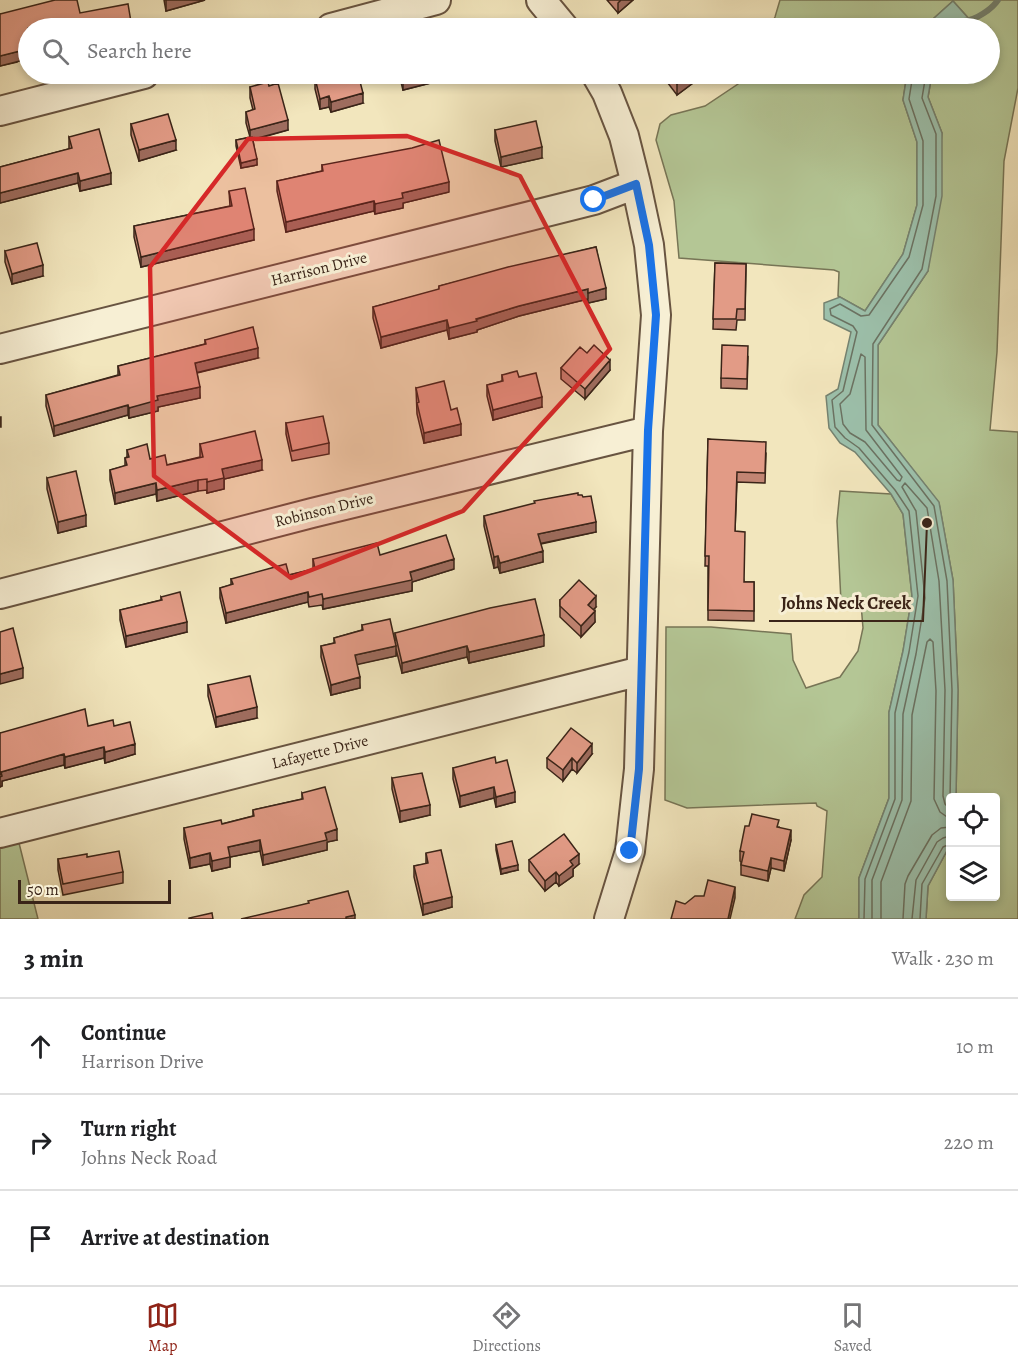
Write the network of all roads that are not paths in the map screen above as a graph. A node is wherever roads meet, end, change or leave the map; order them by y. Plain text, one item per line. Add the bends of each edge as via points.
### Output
1 (436, 0) edge
2 (541, 0) edge
3 (368, 18) edge
4 (556, 18) edge
5 (105, 84) edge
6 (602, 84) edge
7 (0, 111) edge
8 (636, 184) junction
9 (0, 349) edge
10 (648, 430) junction
11 (0, 594) edge
12 (641, 671) junction
13 (0, 834) edge
14 (607, 919) edge

1 - 3 street
2 - 4 street
5 - 7 street
6 - 8 street via 624,136
8 - 9 street, Harrison Drive via 582,203
8 - 10 street via 649,245 656,315
10 - 11 street, Robinson Drive
10 - 12 street
12 - 13 street, Lafayette Drive
12 - 14 street via 639,769 630,851

